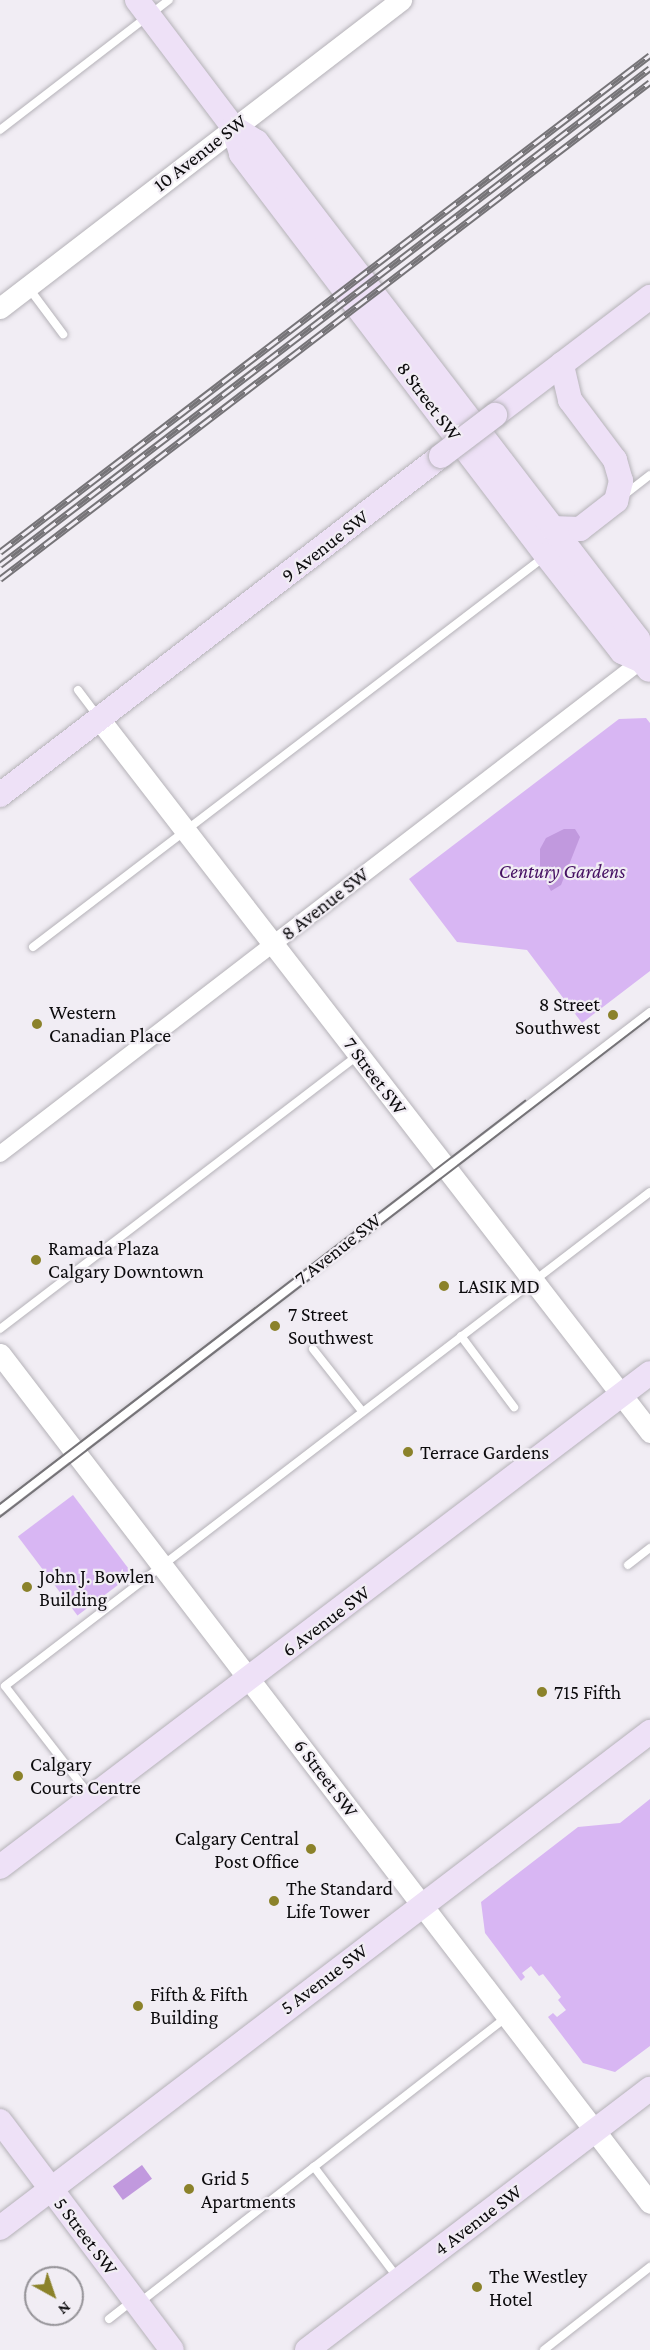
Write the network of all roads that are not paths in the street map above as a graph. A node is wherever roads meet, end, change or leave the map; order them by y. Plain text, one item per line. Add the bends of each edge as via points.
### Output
1 (169, 0) edge
2 (401, 0) edge
3 (143, 8) edge
4 (233, 127) junction
5 (0, 130) edge
6 (28, 287) junction
7 (650, 297) edge
8 (0, 308) edge
9 (63, 334) dead end
10 (562, 364) junction
11 (650, 475) edge
12 (616, 501) junction
13 (552, 528) junction
14 (546, 555) junction
15 (647, 662) edge
16 (78, 690) dead end
17 (100, 720) junction
18 (0, 795) edge
19 (184, 830) junction
20 (274, 943) junction
21 (33, 947) dead end
22 (650, 1012) edge
23 (359, 1055) junction
24 (0, 1154) edge
25 (445, 1166) junction
26 (650, 1192) edge
27 (533, 1281) junction
28 (0, 1329) edge
29 (461, 1336) junction
30 (313, 1350) dead end
31 (0, 1354) edge
32 (650, 1373) edge
33 (621, 1395) junction
34 (514, 1407) dead end
35 (362, 1411) junction
36 (650, 1432) edge
37 (74, 1454) junction
38 (0, 1510) edge
39 (650, 1548) edge
40 (161, 1565) junction
41 (628, 1565) dead end
42 (250, 1679) junction
43 (2, 1688) edge
44 (650, 1732) edge
45 (92, 1798) junction
46 (0, 1867) edge
47 (422, 1904) junction
48 (508, 2016) junction
49 (650, 2089) edge
50 (0, 2121) edge
51 (595, 2130) junction
52 (314, 2167) junction
53 (51, 2189) junction
54 (650, 2203) edge
55 (0, 2228) edge
56 (650, 2267) edge
57 (400, 2280) junction
58 (136, 2302) junction
59 (109, 2319) dead end
60 (172, 2350) edge
61 (307, 2350) edge
62 (543, 2350) edge

1 - 3 lane
2 - 4 street, 10 Avenue SW
3 - 4 main road, 8 Street SW
3 - 5 lane
4 - 6 street, 10 Avenue SW
4 - 13 main road, 8 Street SW via 257,142
4 - 14 main road, 8 Street SW via 241,154
6 - 8 street, 10 Avenue SW
6 - 9 lane
7 - 10 main road, 9 Avenue SW
10 - 12 main road via 570,400 620,469 621,490
10 - 17 main road, 9 Avenue SW, bridge
11 - 12 lane
12 - 13 main road via 580,529
13 - 15 main road, 8 Street SW via 638,639
14 - 15 main road, 8 Street SW via 622,652
14 - 19 lane
15 - 20 street, 8 Avenue SW
16 - 17 lane
17 - 18 main road, 9 Avenue SW
17 - 19 street, 7 Street SW
19 - 20 street, 7 Street SW
19 - 21 lane
20 - 23 street, 7 Street SW
20 - 24 street, 8 Avenue SW
22 - 25 lane, 7 Avenue SW
23 - 25 street, 7 Street SW
23 - 28 lane
25 - 27 street, 7 Street SW
25 - 37 lane, 7 Avenue SW
26 - 27 lane
27 - 29 lane
27 - 33 street, 7 Street SW
29 - 34 lane
29 - 35 lane
30 - 35 lane
31 - 37 street, 6 Street SW
32 - 33 main road, 6 Avenue SW
33 - 36 street, 7 Street SW
33 - 42 main road, 6 Avenue SW
35 - 40 lane
37 - 38 lane, 7 Avenue SW
37 - 40 street, 6 Street SW
39 - 41 lane
40 - 42 street, 6 Street SW
40 - 43 lane
42 - 45 main road, 6 Avenue SW
42 - 47 street, 6 Street SW
43 - 45 lane
44 - 47 main road, 5 Avenue SW
45 - 46 main road, 6 Avenue SW
47 - 48 street, 6 Street SW
47 - 53 main road, 5 Avenue SW
48 - 51 street, 6 Street SW
48 - 52 lane
49 - 51 main road, 4 Avenue SW
50 - 53 main road, 5 Street SW
51 - 54 street, 6 Street SW
51 - 57 main road, 4 Avenue SW
52 - 57 lane
52 - 58 lane
53 - 55 main road, 5 Avenue SW
53 - 58 main road, 5 Street SW
56 - 62 lane
57 - 61 main road, 4 Avenue SW
58 - 59 lane
58 - 60 main road, 5 Street SW

